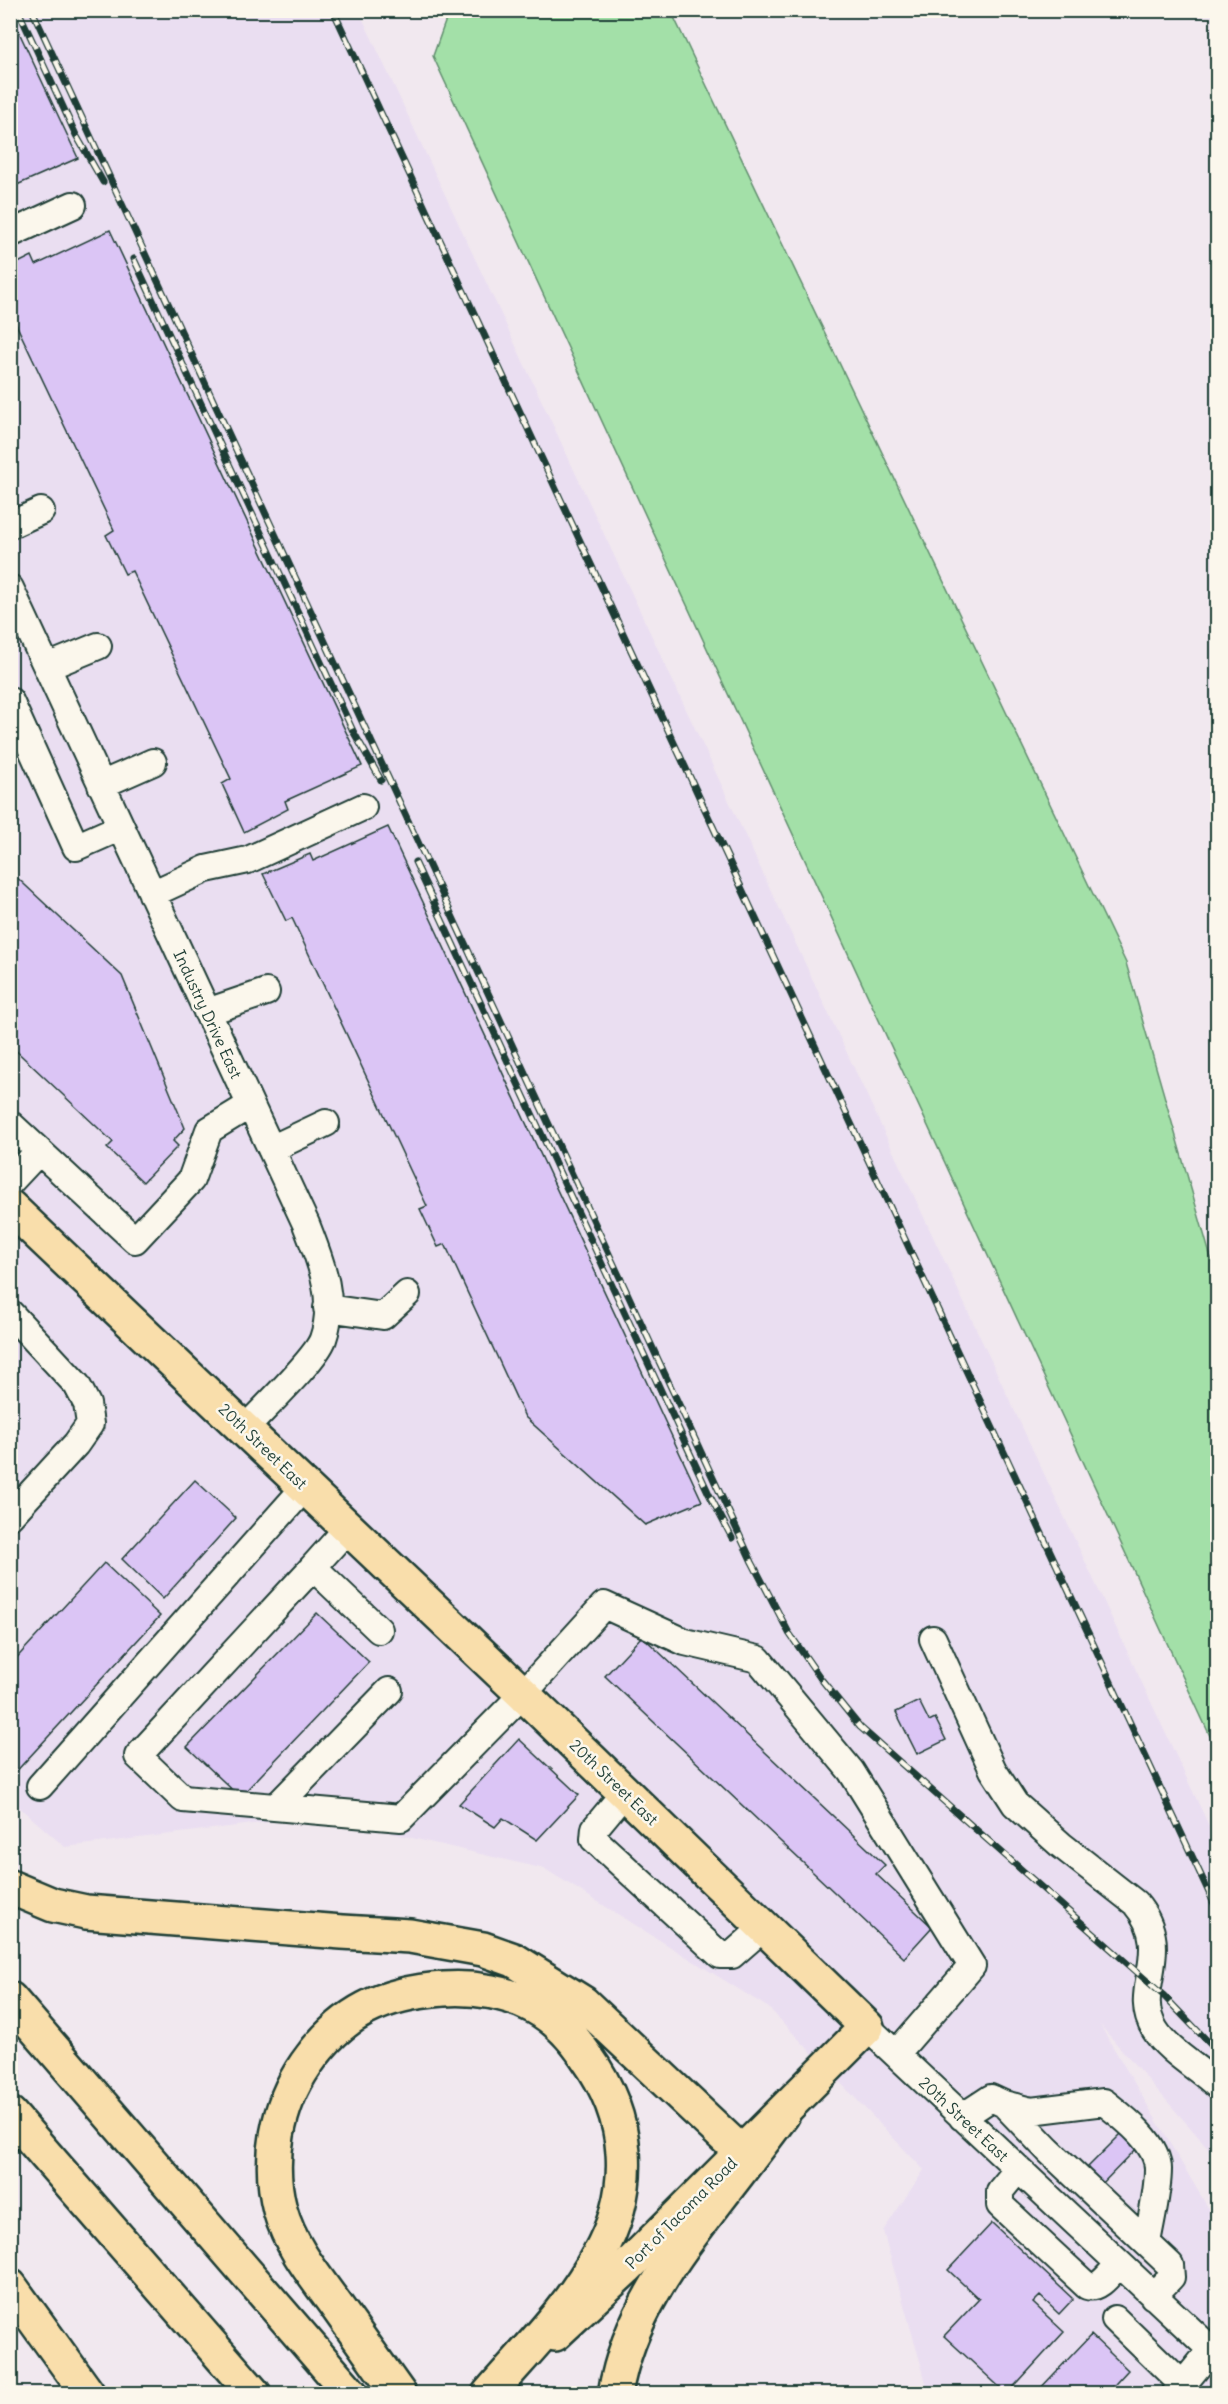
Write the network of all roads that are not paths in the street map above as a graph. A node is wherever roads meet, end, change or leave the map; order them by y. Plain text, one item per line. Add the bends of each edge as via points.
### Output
1 (73, 205) dead end
2 (10, 234) edge
3 (41, 511) dead end
4 (10, 525) edge
5 (10, 588) edge
6 (17, 618) edge
7 (98, 646) dead end
8 (47, 667) junction
9 (10, 701) edge
10 (153, 762) dead end
11 (101, 785) junction
12 (363, 807) dead end
13 (121, 827) junction
14 (152, 894) junction
15 (266, 992) dead end
16 (207, 1012) junction
17 (250, 1105) junction
18 (326, 1123) dead end
19 (10, 1124) edge
20 (271, 1149) junction
21 (39, 1151) junction
22 (10, 1182) edge
23 (15, 1220) edge
24 (407, 1294) dead end
25 (327, 1308) junction
26 (10, 1313) edge
27 (245, 1429) junction
28 (305, 1487) junction
29 (10, 1516) edge
30 (348, 1528) junction
31 (313, 1567) junction
32 (379, 1630) dead end
33 (933, 1639) dead end
34 (389, 1691) dead end
35 (524, 1694) junction
36 (40, 1786) dead end
37 (624, 1792) junction
38 (276, 1807) junction
39 (10, 1887) edge
40 (764, 1927) junction
41 (10, 1999) edge
42 (867, 2027) junction
43 (896, 2054) junction
44 (1218, 2086) edge
45 (1004, 2104) junction
46 (10, 2114) edge
47 (783, 2114) junction
48 (962, 2116) junction
49 (742, 2153) junction
50 (1018, 2169) junction
51 (1147, 2243) junction
52 (1119, 2264) junction
53 (10, 2286) edge
54 (1153, 2296) junction
55 (1115, 2319) dead end
56 (1214, 2353) edge
57 (1179, 2389) edge
58 (88, 2394) edge
59 (254, 2394) edge
60 (351, 2394) edge
61 (399, 2394) edge
62 (490, 2394) edge
63 (615, 2394) edge

1 - 2 street
3 - 4 street
5 - 6 street, Industry Drive East
6 - 8 street, Industry Drive East
7 - 8 street
8 - 11 street, Industry Drive East
9 - 13 street via 76,847
10 - 11 street
11 - 13 street, Industry Drive East
12 - 14 street via 248,860 206,869
13 - 14 street, Industry Drive East
14 - 16 street, Industry Drive East
15 - 16 street
16 - 17 street, Industry Drive East
17 - 20 street, Industry Drive East
17 - 21 street via 209,1130 191,1180 135,1240
18 - 20 street
19 - 21 street
20 - 25 street, Industry Drive East via 324,1271
21 - 22 street
23 - 27 main road, 20th Street East
24 - 25 street via 383,1316
25 - 27 street, Industry Drive East via 323,1341
26 - 29 street via 77,1385 87,1404 90,1424
27 - 28 main road, 20th Street East
28 - 30 main road, 20th Street East
28 - 36 street
30 - 31 street
30 - 35 main road, 20th Street East
31 - 32 street
31 - 38 street via 138,1756 183,1799
33 - 44 street via 993,1770 1016,1804 1143,1911 1154,1943 1150,2020 1162,2039
34 - 38 street
35 - 37 main road, 20th Street East
35 - 38 street via 401,1818
35 - 43 street via 604,1605 685,1642 758,1659 851,1771 972,1966
37 - 40 main road, 20th Street East
37 - 40 street via 595,1828 594,1839 720,1955 732,1955
39 - 49 main road via 53,1905 86,1912 410,1935 483,1949 514,1960 583,2003
40 - 42 main road, 20th Street East
41 - 60 main road
42 - 43 street, 20th Street East
42 - 47 main road, Port of Tacoma Road
43 - 48 street, 20th Street East
45 - 48 street via 991,2098
45 - 51 street
45 - 51 street via 1030,2111 1104,2102 1127,2120 1147,2142 1158,2167
46 - 59 main road
47 - 49 main road, Port of Tacoma Road
47 - 63 main road via 666,2268 629,2344
48 - 50 street, 20th Street East
49 - 62 main road, Port of Tacoma Road
50 - 52 street, 20th Street East
50 - 52 street via 1000,2191 1000,2205 1087,2286 1098,2286
51 - 54 street via 1170,2265 1171,2277
52 - 54 street, 20th Street East
53 - 58 main road
54 - 56 street, 20th Street East
55 - 57 street
56 - 57 street
61 - 62 main road via 298,2253 280,2211 274,2171 277,2134 292,2084 338,2027 384,2000 415,1991 453,1988 485,1990 519,1999 551,2018 597,2070 623,2136 623,2183 615,2217 599,2256 573,2295

